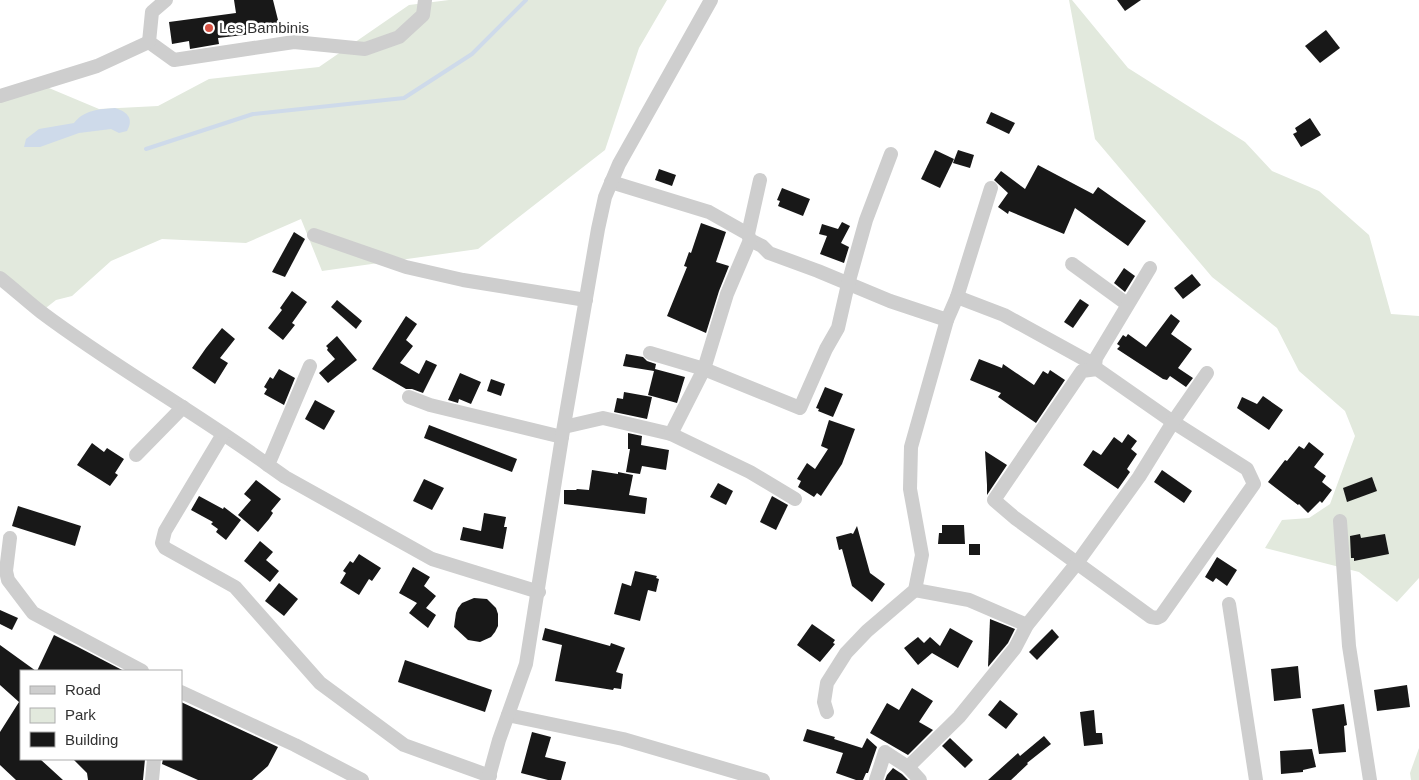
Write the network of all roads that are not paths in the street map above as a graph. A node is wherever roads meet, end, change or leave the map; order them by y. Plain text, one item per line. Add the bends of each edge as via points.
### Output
1 (166, 0) edge
2 (425, 0) edge
3 (711, 0) edge
4 (148, 42) junction
5 (0, 96) edge
6 (891, 154) dead end
7 (760, 180) dead end
8 (611, 182) junction
9 (991, 188) dead end
10 (314, 235) dead end
11 (749, 237) junction
12 (1072, 264) dead end
13 (1150, 268) dead end
14 (0, 278) edge
15 (848, 284) junction
16 (957, 298) junction
17 (586, 300) junction
18 (1127, 304) junction
19 (947, 320) junction
20 (650, 353) dead end
21 (310, 366) dead end
22 (1096, 367) junction
23 (704, 369) junction
24 (1207, 373) dead end
25 (409, 397) dead end
26 (183, 407) junction
27 (1173, 422) junction
28 (563, 432) junction
29 (223, 434) junction
30 (671, 434) junction
31 (136, 455) dead end
32 (268, 465) junction
33 (795, 499) dead end
34 (1340, 521) dead end
35 (10, 538) dead end
36 (1077, 562) junction
37 (915, 590) junction
38 (539, 592) junction
39 (1229, 604) dead end
40 (1027, 625) junction
41 (140, 670) edge
42 (182, 692) edge
43 (827, 712) dead end
44 (508, 715) junction
45 (154, 760) edge
46 (908, 767) junction
47 (489, 778) edge
48 (152, 780) edge
49 (362, 780) edge
50 (763, 780) edge
51 (876, 780) edge
52 (920, 780) edge
53 (1256, 780) edge
54 (1370, 780) edge

1 - 4 street via 152,12
2 - 4 street via 423,15 399,37 365,49 294,42 174,60
3 - 8 street
4 - 5 street via 97,66
6 - 15 street via 866,220
7 - 11 street
8 - 11 street via 709,212
8 - 17 street via 599,221
9 - 16 street
10 - 17 street via 406,267 463,280
11 - 15 street via 769,253
11 - 23 street
12 - 18 street
13 - 18 street
14 - 26 street via 41,312
15 - 19 street
15 - 23 street via 838,328 800,408
16 - 19 street
16 - 22 street via 1004,315
17 - 28 street
18 - 22 street via 1096,358
19 - 37 street via 911,447 910,489 922,555
20 - 23 street
21 - 32 street
22 - 27 street
22 - 36 street via 1082,371 994,500
23 - 30 street
24 - 27 street
25 - 28 street via 430,405
26 - 29 street
26 - 31 street
27 - 36 street via 1139,477
27 - 36 street via 1247,469 1254,484 1221,533 1157,618 1151,617
28 - 30 street via 603,418
28 - 38 street
29 - 32 street
29 - 47 street via 165,530 164,548 235,587 320,683 404,745
30 - 33 street via 750,472
32 - 38 street via 432,559
34 - 54 street via 1349,646
35 - 41 street via 8,580 33,613
36 - 40 street
37 - 40 street via 969,600
37 - 43 street via 846,653 827,683 824,702
38 - 44 street via 526,664
39 - 53 street
40 - 46 street via 1015,648 979,694
42 - 49 street
44 - 47 street
44 - 50 street via 623,739
45 - 48 street
46 - 51 street via 885,752
46 - 52 street

